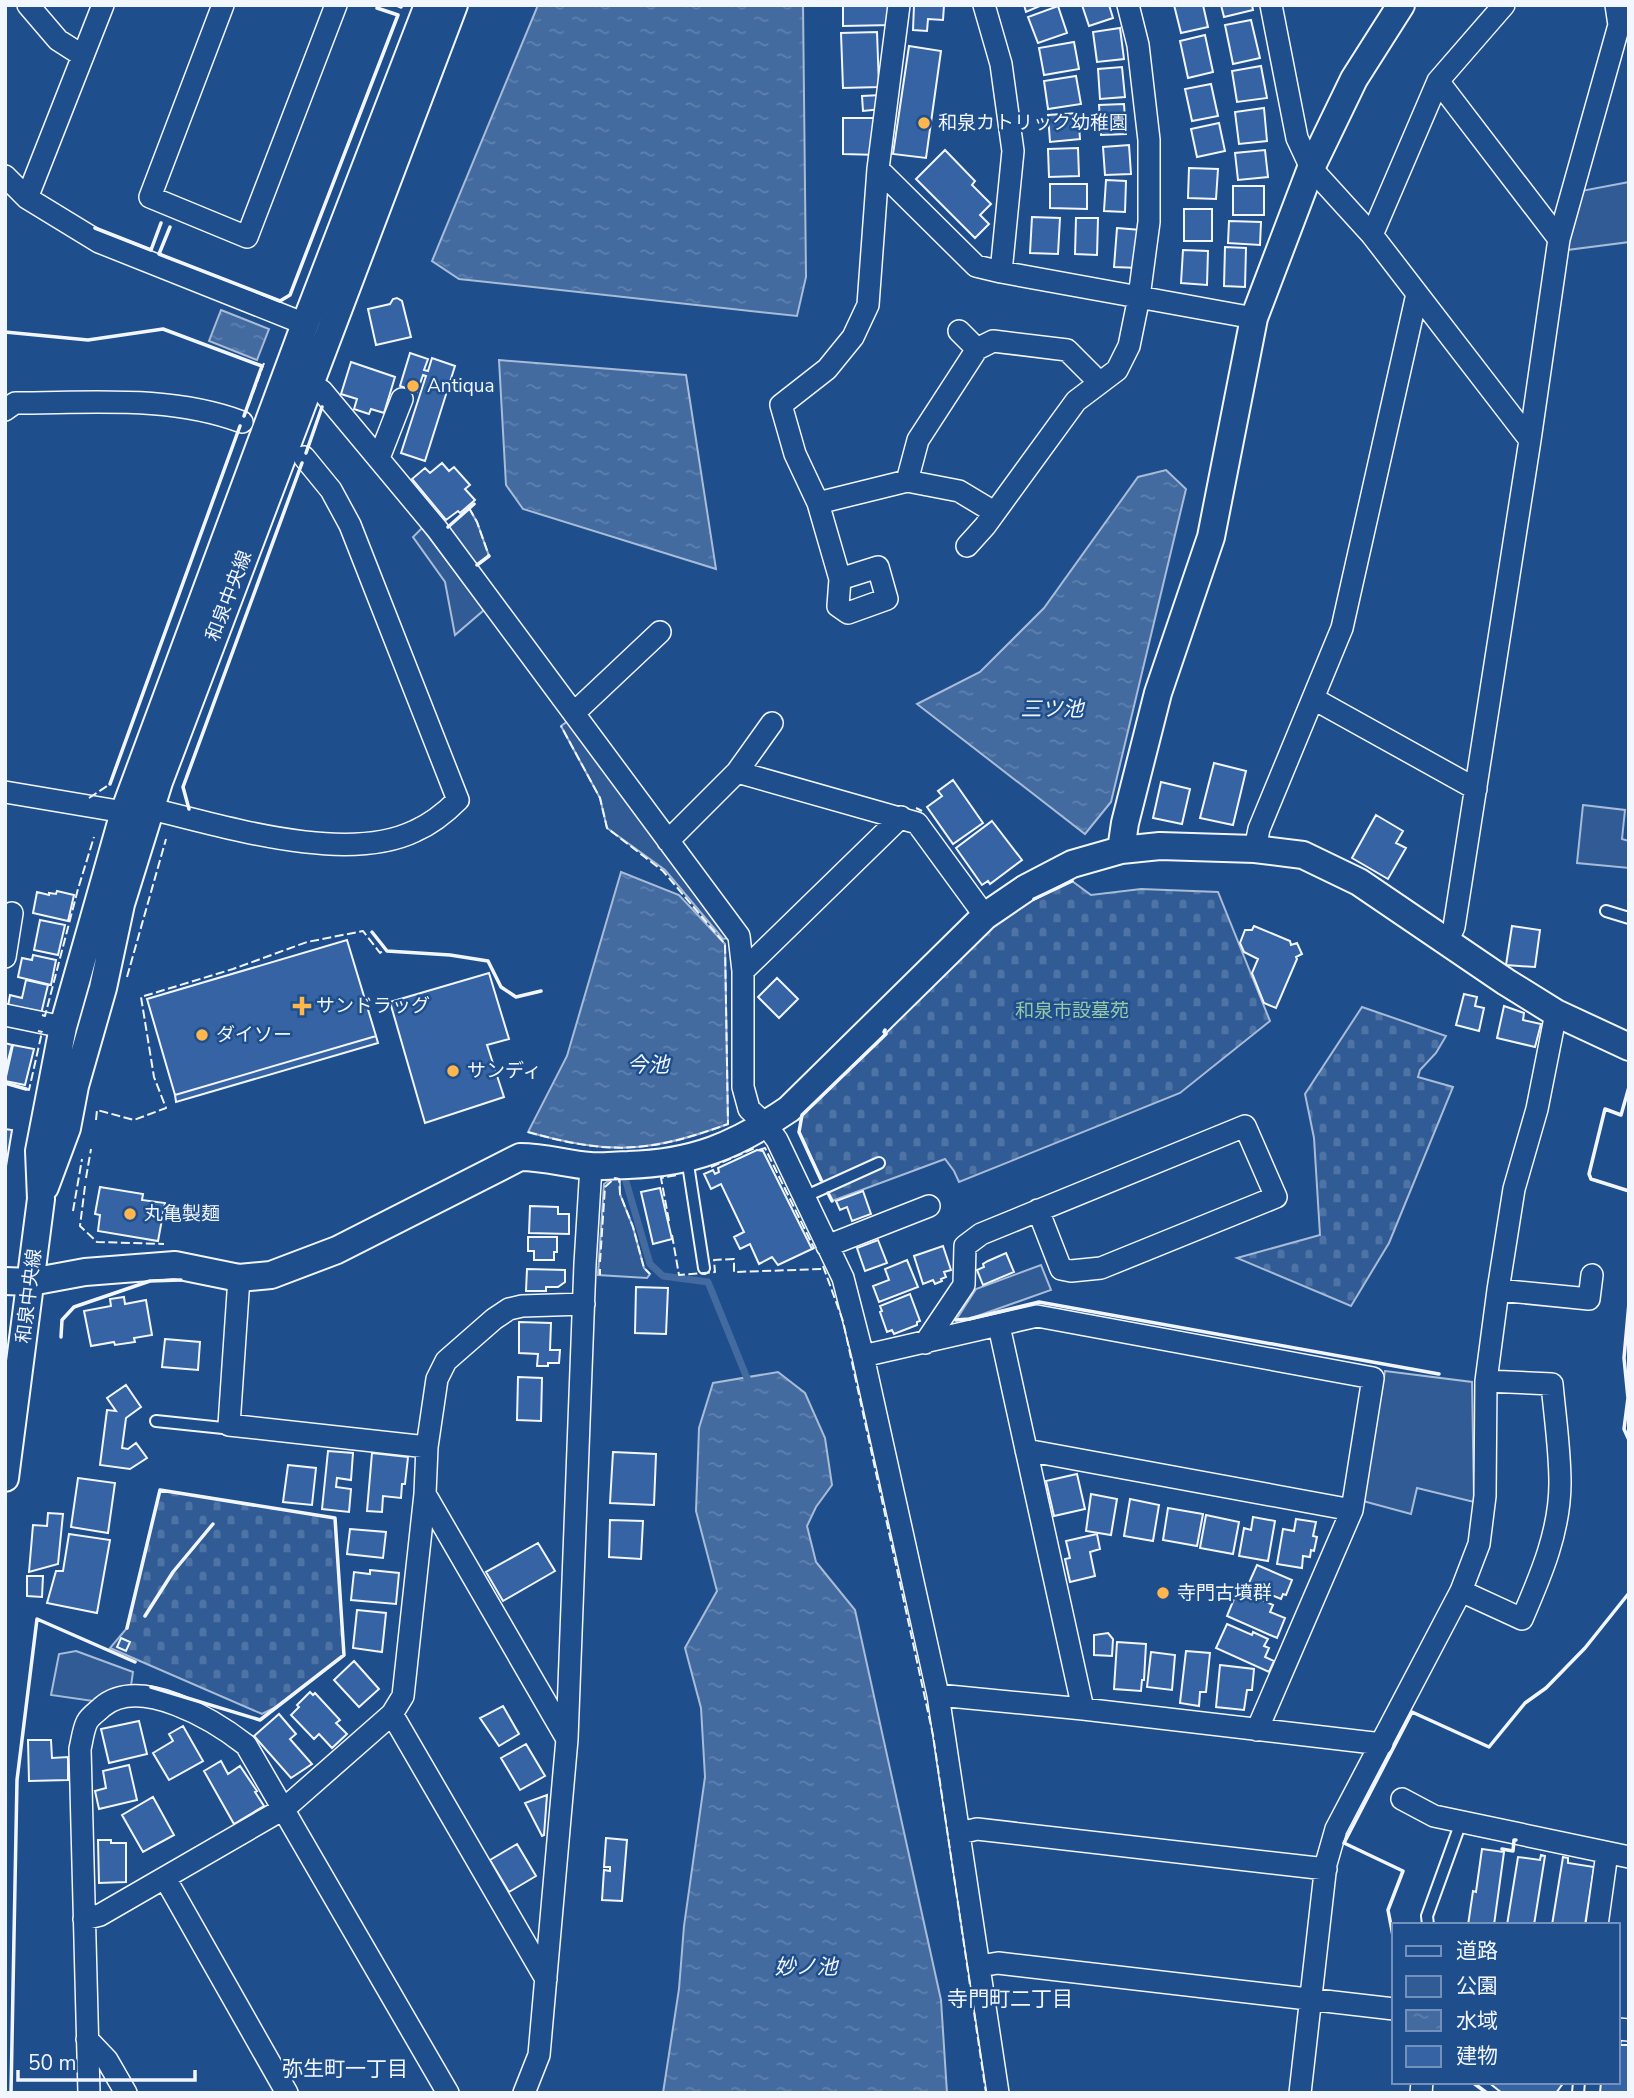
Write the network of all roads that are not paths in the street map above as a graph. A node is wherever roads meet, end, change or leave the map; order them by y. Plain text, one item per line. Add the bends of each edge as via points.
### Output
1 (28, 5) edge
2 (103, 5) edge
3 (223, 5) edge
4 (336, 5) edge
5 (428, 5) edge
6 (454, 5) edge
7 (898, 5) edge
8 (984, 5) edge
9 (1128, 5) edge
10 (1271, 5) edge
11 (1401, 5) edge
12 (1504, 5) edge
13 (1616, 5) edge
14 (83, 56) junction
15 (1438, 81) junction
16 (1311, 168) junction
17 (878, 169) junction
18 (5, 176) edge
19 (27, 198) junction
20 (1372, 235) junction
21 (1559, 239) junction
22 (1001, 272) junction
23 (1418, 294) junction
24 (1139, 297) junction
25 (1254, 318) junction
26 (305, 324) junction
27 (959, 331) dead end
28 (976, 349) junction
29 (1100, 382) junction
30 (310, 383) junction
31 (402, 399) dead end
32 (5, 410) edge
33 (242, 422) dead end
34 (1530, 440) junction
35 (304, 457) dead end
36 (379, 458) junction
37 (907, 481) junction
38 (818, 503) junction
39 (994, 512) junction
40 (967, 546) dead end
41 (840, 579) dead end
42 (660, 632) dead end
43 (1314, 699) junction
44 (574, 713) junction
45 (772, 723) dead end
46 (737, 772) junction
47 (1476, 789) junction
48 (5, 792) edge
49 (151, 809) junction
50 (124, 812) junction
51 (901, 817) junction
52 (668, 841) junction
53 (1255, 849) junction
54 (1121, 850) junction
55 (1606, 911) dead end
56 (12, 913) dead end
57 (985, 916) junction
58 (1629, 918) edge
59 (1447, 941) junction
60 (15, 945) edge
61 (743, 971) junction
62 (1556, 1013) junction
63 (5, 1015) edge
64 (63, 1027) junction
65 (1629, 1047) edge
66 (766, 1125) junction
67 (687, 1158) junction
68 (879, 1163) dead end
69 (591, 1166) junction
70 (804, 1197) junction
71 (41, 1199) junction
72 (929, 1206) dead end
73 (1038, 1210) junction
74 (827, 1246) junction
75 (704, 1268) dead end
76 (1592, 1275) dead end
77 (239, 1278) junction
78 (18, 1281) edge
79 (1498, 1290) junction
80 (584, 1304) junction
81 (999, 1326) junction
82 (925, 1343) junction
83 (863, 1356) junction
84 (1486, 1381) junction
85 (156, 1421) dead end
86 (229, 1424) junction
87 (427, 1447) junction
88 (1026, 1450) junction
89 (5, 1478) edge
90 (425, 1494) junction
91 (1352, 1510) junction
92 (1461, 1591) junction
93 (939, 1695) junction
94 (1083, 1709) junction
95 (392, 1714) junction
96 (1257, 1730) junction
97 (567, 1739) junction
98 (1382, 1744) junction
99 (1402, 1799) dead end
100 (285, 1808) junction
101 (1461, 1822) junction
102 (960, 1833) junction
103 (1607, 1853) junction
104 (1629, 1857) edge
105 (1326, 1869) junction
106 (164, 1878) junction
107 (84, 1919) junction
108 (1428, 1923) edge
109 (1597, 1923) edge
110 (980, 1966) junction
111 (546, 1979) junction
112 (1312, 1998) junction
113 (1392, 2009) edge
114 (87, 2039) junction
115 (89, 2093) edge
116 (126, 2093) edge
117 (287, 2093) edge
118 (448, 2093) edge
119 (524, 2093) edge
120 (998, 2093) edge
121 (1300, 2093) edge

1 - 14 street via 58,40
2 - 14 street
3 - 4 street via 150,197 247,237
5 - 26 street, 和泉中央線
6 - 30 street, 和泉中央線
7 - 17 street
8 - 22 street via 1001,64 1013,151
9 - 24 street via 1138,45 1149,140 1149,222
10 - 16 street via 1297,138
11 - 16 street via 1354,79
12 - 15 street
13 - 21 street via 1619,24
14 - 19 street
15 - 20 street
15 - 21 street
16 - 20 street
16 - 25 street
17 - 22 street via 976,266
17 - 38 street via 868,305 853,337 827,369 781,405 795,454
18 - 19 street
19 - 26 street via 99,242
20 - 23 street
21 - 34 street
22 - 24 street
23 - 34 street
23 - 43 street via 1342,628
24 - 25 street
24 - 29 street via 1129,346 1117,370
25 - 54 street via 1211,537 1158,693
26 - 50 street, 和泉中央線
27 - 28 street
28 - 29 street via 993,341 1067,350
28 - 37 street via 918,440
29 - 39 street via 1076,401
30 - 36 street
30 - 49 street, 和泉中央線
31 - 36 street
32 - 33 street via 15,403 172,404 214,411
34 - 47 street
35 - 49 street via 331,490 350,525 458,800 442,816 413,832 348,844 306,843
36 - 44 street
37 - 38 street
37 - 39 street via 960,491
38 - 41 street
39 - 40 street
42 - 44 street
43 - 47 street
43 - 53 street via 1259,829
44 - 52 street
45 - 46 street
46 - 51 street
46 - 52 street
47 - 59 street via 1453,930
48 - 50 street
49 - 71 street, 和泉中央線 via 121,904 67,1128
50 - 64 street, 和泉中央線
51 - 57 street via 917,823
51 - 61 street
52 - 61 street via 739,936
53 - 54 street via 1160,846
53 - 59 street via 1303,855 1359,882
54 - 57 street via 1072,864
55 - 58 lane
56 - 60 street
57 - 66 street via 789,1110
59 - 62 street
61 - 66 street via 743,1087 749,1109
62 - 65 street
62 - 79 street via 1537,1109 1514,1189
63 - 64 street
64 - 71 street, 和泉中央線 via 39,1151
66 - 67 street via 716,1150
66 - 70 street
67 - 69 street
67 - 75 lane
68 - 70 lane
69 - 77 street via 520,1157 337,1250 271,1275
69 - 80 street
70 - 74 street
71 - 78 street, 和泉中央線
72 - 74 street
73 - 73 street via 1245,1125 1276,1197 1101,1268 1071,1271 1061,1269
73 - 82 street via 981,1234 965,1246 964,1285
74 - 83 street via 843,1278
76 - 79 street via 1589,1299
77 - 78 street via 175,1265
77 - 86 street
78 - 89 street, 和泉中央線
79 - 84 street
80 - 87 street via 509,1309 446,1361 437,1379
80 - 97 street
81 - 82 street
81 - 88 street
81 - 91 street via 1037,1316 1373,1378
82 - 83 street
83 - 93 street
84 - 92 street via 1485,1496 1479,1544
84 - 92 street via 1552,1384 1560,1484 1556,1522 1546,1562 1522,1619
85 - 86 lane via 223,1428
86 - 87 street
87 - 90 street
88 - 91 street
88 - 94 street
90 - 95 street via 403,1696
90 - 97 street
91 - 96 street
92 - 98 street
93 - 94 street
93 - 102 street
94 - 96 street
95 - 100 street
95 - 111 street
96 - 98 street
97 - 111 street
98 - 105 street via 1336,1829
99 - 101 street via 1434,1816
100 - 106 street
100 - 107 street via 246,1745 218,1723 138,1695 111,1700 88,1720 80,1749
100 - 118 street
101 - 103 street
101 - 108 lane
102 - 105 street via 977,1829
102 - 110 street
103 - 104 street
103 - 109 street
105 - 112 street
106 - 107 street via 100,1915
106 - 117 street
107 - 114 street
110 - 112 street via 998,1963
110 - 120 street
111 - 119 street via 539,2055
112 - 113 street
112 - 121 street
114 - 115 street
114 - 116 street via 107,2060

